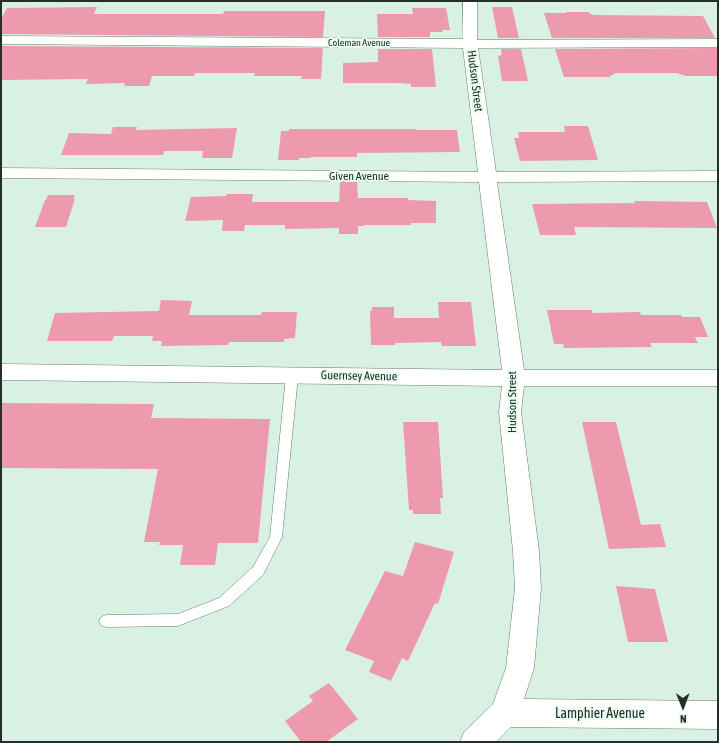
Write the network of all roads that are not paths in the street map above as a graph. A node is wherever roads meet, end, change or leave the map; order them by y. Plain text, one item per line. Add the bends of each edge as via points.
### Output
1 (470, 1) edge
2 (1, 40) edge
3 (718, 43) edge
4 (470, 44) junction
5 (1, 173) edge
6 (718, 176) edge
7 (487, 177) junction
8 (1, 372) edge
9 (292, 376) junction
10 (514, 378) junction
11 (718, 378) edge
12 (106, 621) dead end
13 (505, 713) junction
14 (718, 714) edge
15 (475, 742) edge

1 - 4 street, Hudson Street
2 - 4 street, Coleman Avenue
3 - 4 street, Coleman Avenue
4 - 7 street, Hudson Street
5 - 7 street, Given Avenue
6 - 7 street, Given Avenue
7 - 10 street, Hudson Street
8 - 9 street, Guernsey Avenue
9 - 10 street, Guernsey Avenue
9 - 12 lane via 276,537 258,571 224,602 178,620
10 - 11 street, Guernsey Avenue
10 - 13 street, Hudson Street via 510,412 528,588 520,668
13 - 14 street, Lamphier Avenue
13 - 15 street, Hudson Street

